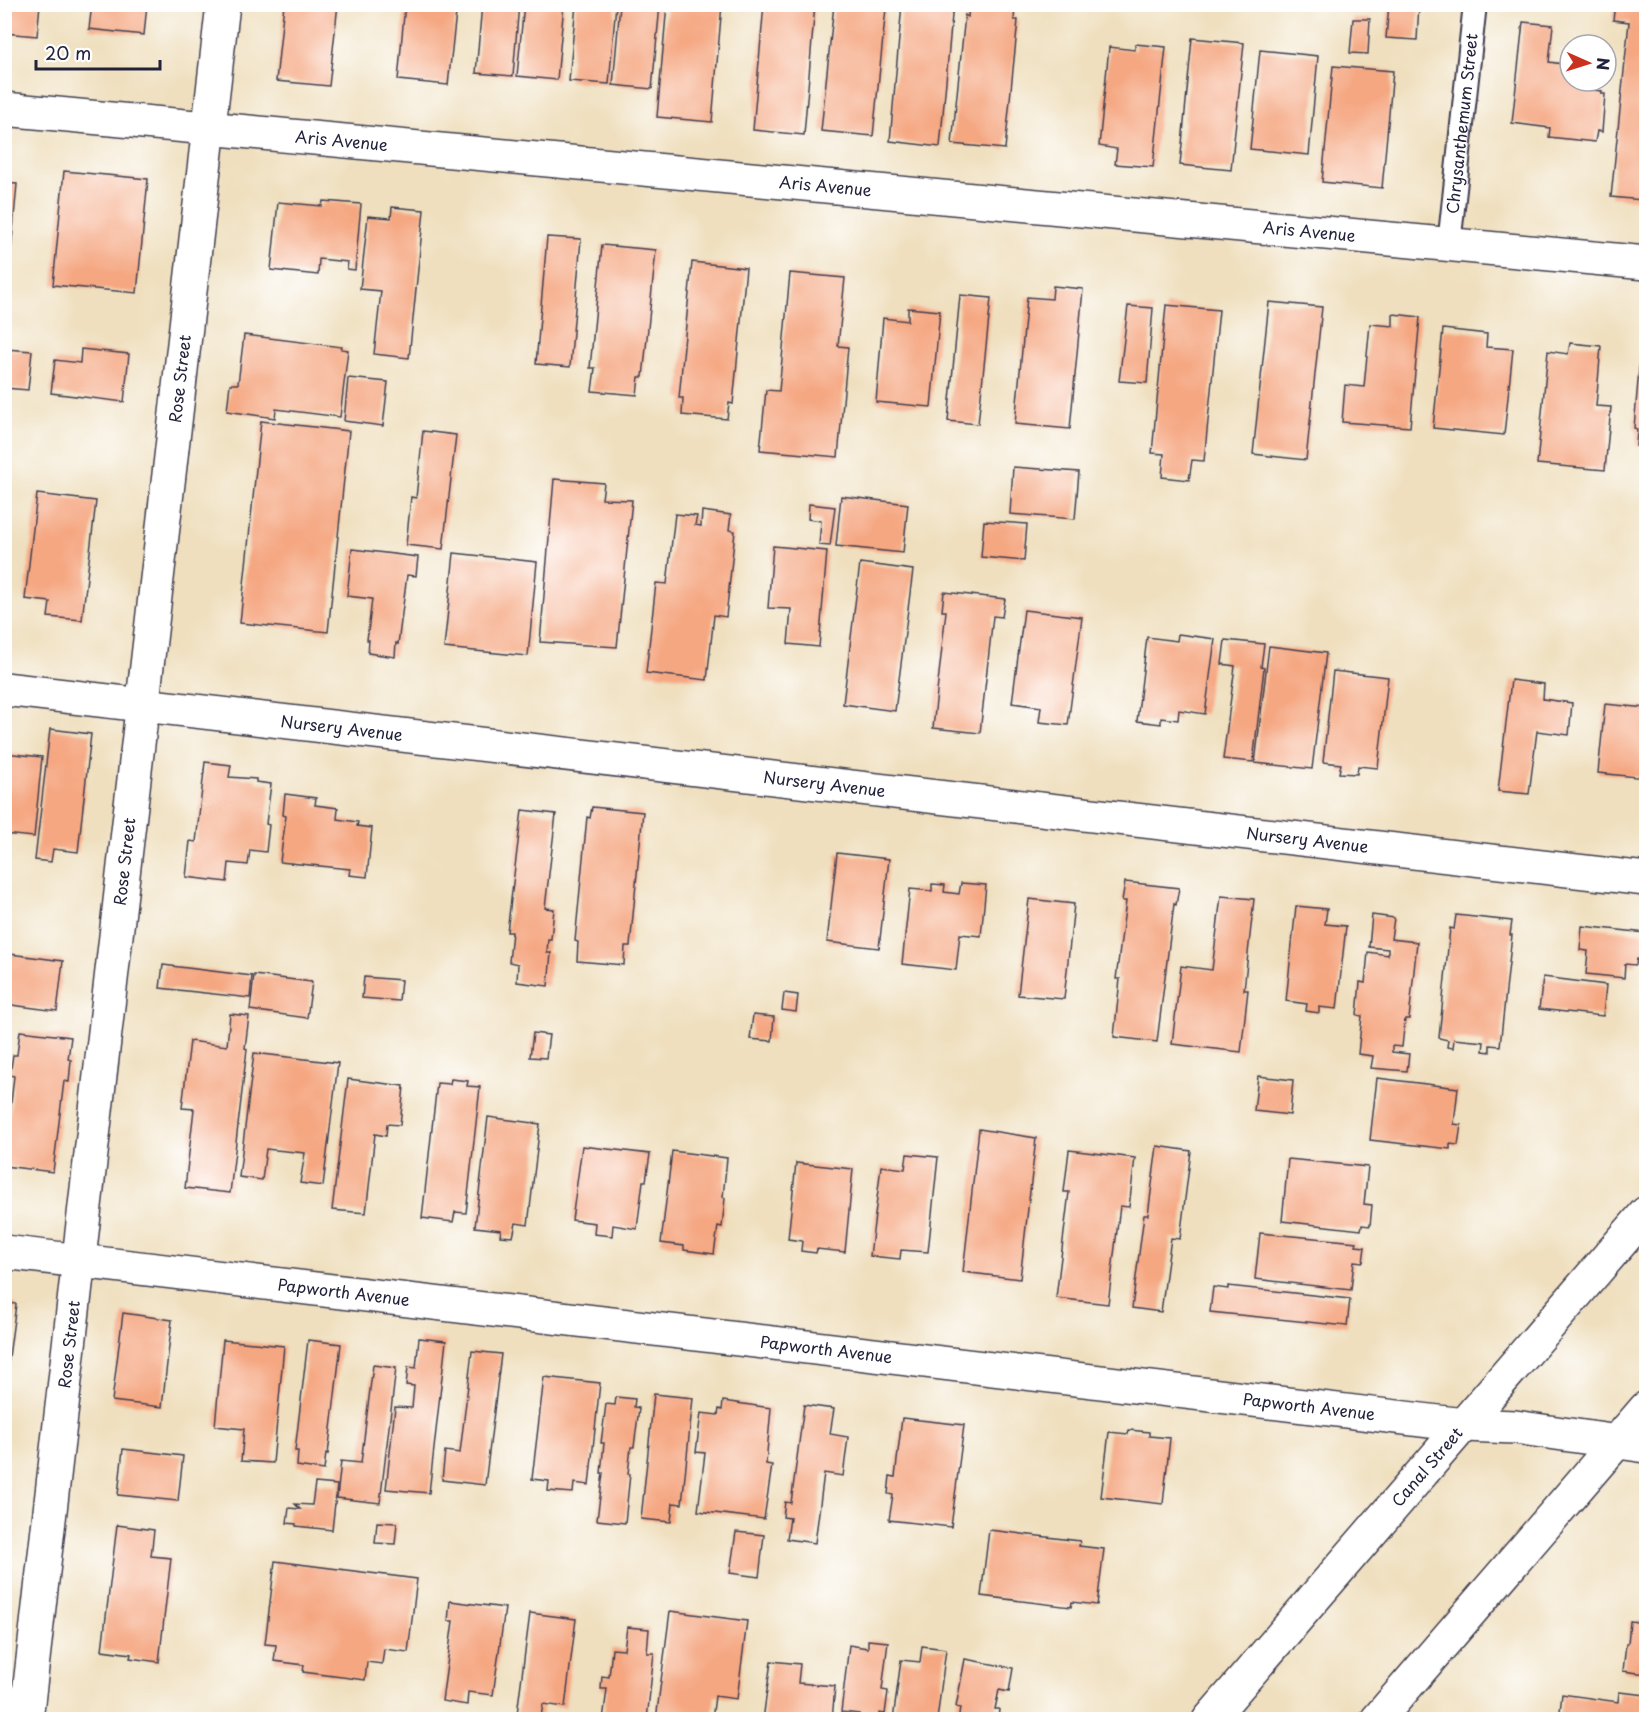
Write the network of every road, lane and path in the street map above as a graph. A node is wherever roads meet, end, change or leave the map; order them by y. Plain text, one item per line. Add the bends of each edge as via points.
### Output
1 (223, 4) edge
2 (1475, 4) edge
3 (4, 109) edge
4 (208, 128) junction
5 (1449, 244) junction
6 (1647, 263) edge
7 (4, 689) edge
8 (142, 706) junction
9 (1647, 879) edge
10 (1647, 1213) edge
11 (4, 1252) edge
12 (79, 1261) junction
13 (1647, 1408) edge
14 (1464, 1425) junction
15 (1631, 1444) edge
16 (26, 1719) edge
17 (1209, 1719) edge
18 (1377, 1719) edge

1 - 4 street, Rose Street
2 - 5 lane, Chrysanthemum Street
3 - 4 street, Aris Avenue
4 - 5 street, Aris Avenue
4 - 8 street, Rose Street
5 - 6 street, Aris Avenue
7 - 8 street, Nursery Avenue
8 - 9 street, Nursery Avenue
8 - 12 street, Rose Street
10 - 14 street, Canal Street
11 - 12 street, Papworth Avenue
12 - 14 street, Papworth Avenue
12 - 16 street, Rose Street
13 - 15 street
14 - 15 street, Papworth Avenue via 1515,1427
14 - 17 street, Canal Street
15 - 18 street

